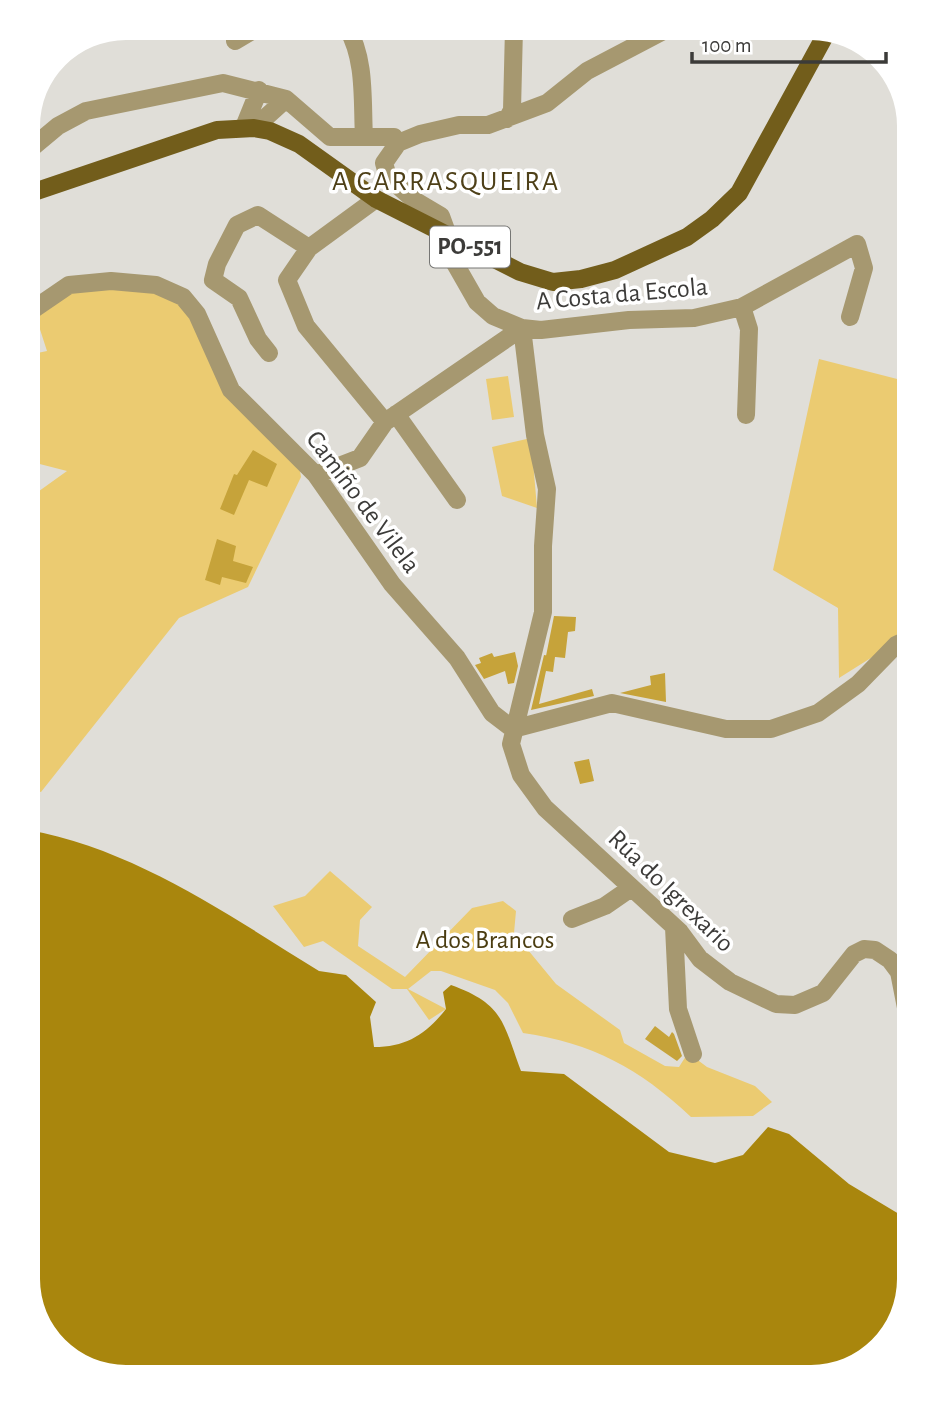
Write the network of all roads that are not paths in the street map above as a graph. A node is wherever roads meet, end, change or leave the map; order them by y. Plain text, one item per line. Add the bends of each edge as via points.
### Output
1 (354, 40) edge
2 (514, 40) edge
3 (646, 40) edge
4 (822, 41) edge
5 (259, 90) junction
6 (286, 99) junction
7 (507, 119) junction
8 (249, 127) junction
9 (364, 137) junction
10 (40, 141) edge
11 (398, 143) junction
12 (40, 190) edge
13 (376, 199) junction
14 (449, 237) junction
15 (309, 248) junction
16 (40, 305) edge
17 (742, 307) junction
18 (850, 317) dead end
19 (522, 328) junction
20 (269, 353) dead end
21 (746, 415) dead end
22 (390, 418) junction
23 (316, 475) junction
24 (457, 500) dead end
25 (897, 645) edge
26 (513, 729) junction
27 (631, 888) junction
28 (572, 919) dead end
29 (674, 927) junction
30 (897, 969) edge
31 (694, 1054) dead end

1 - 9 street
2 - 7 street via 512,110
3 - 7 street via 587,71 547,103
4 - 14 main road, PO-551 via 739,193 687,237 615,270 553,282 520,272
5 - 6 street
5 - 8 street
5 - 10 street via 223,83 86,111
6 - 8 street
6 - 9 street via 330,137
7 - 11 street via 488,125 459,125
8 - 12 main road, PO-551 via 217,130
8 - 13 main road, PO-551 via 299,144
9 - 11 street via 394,137
11 - 14 street, A Costa da Escola via 384,163 388,177 441,216
13 - 14 main road, PO-551
13 - 15 street
14 - 19 street, A Costa da Escola via 453,260 477,302 493,316
15 - 20 street via 258,215 237,225 217,264 213,280 239,298
15 - 22 street via 287,280 306,326
16 - 23 street, Camiño de Vilela via 69,285 111,281 156,285 183,297 197,314 232,390
17 - 18 street via 857,244 864,268
17 - 19 street, A Costa da Escola via 694,318
17 - 21 street, A Costa da Escola via 749,329
19 - 22 street
19 - 26 street, Rúa do Igrexario via 535,435 547,489 543,612
22 - 23 street via 360,458
22 - 24 street
23 - 26 street, Camiño de Vilela via 392,584 457,658 492,713
25 - 26 street via 858,684 818,713 771,729 726,729 612,703
26 - 27 street, Rúa do Igrexario via 514,759 545,808
27 - 28 street via 605,906
27 - 29 street, Rúa do Igrexario
29 - 30 street, Rúa do Igrexario via 718,973 776,1004 795,1005 823,993 854,954 864,949 875,950
29 - 31 street via 678,1009

